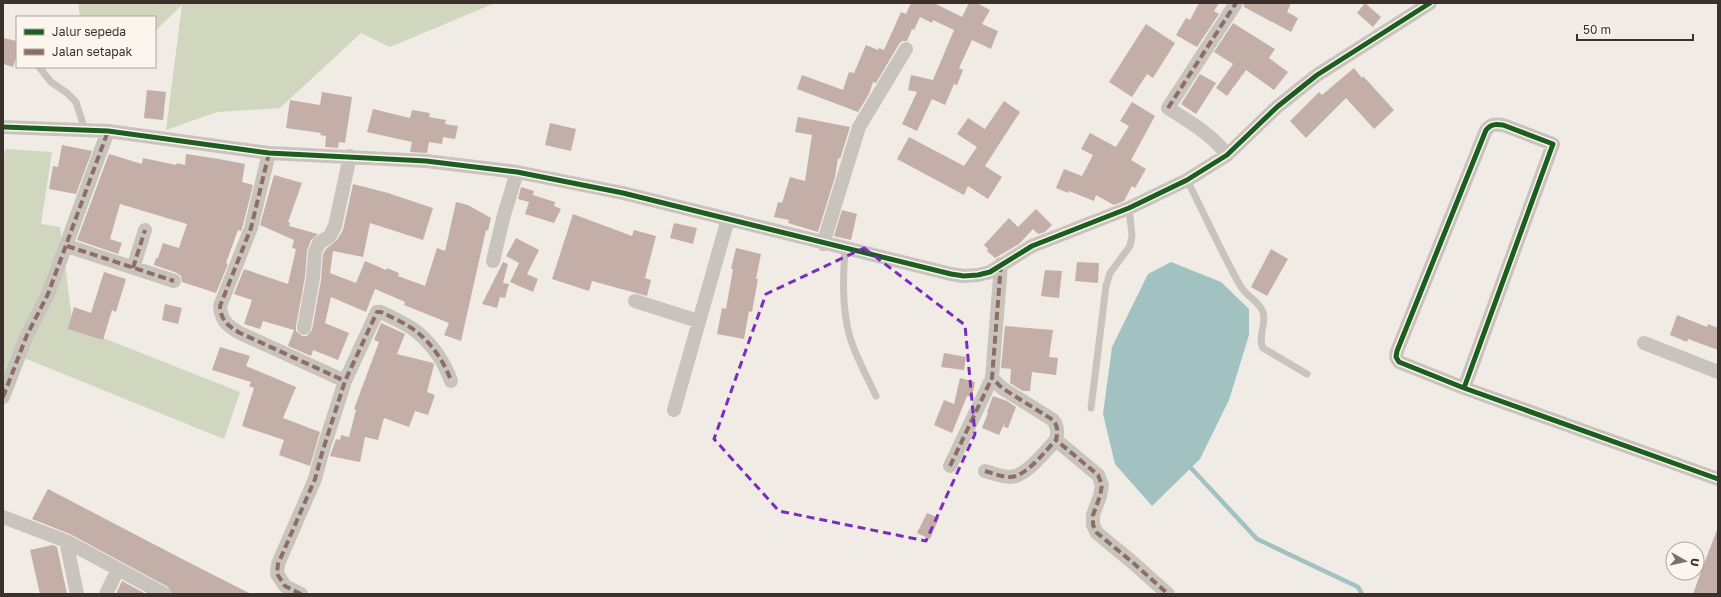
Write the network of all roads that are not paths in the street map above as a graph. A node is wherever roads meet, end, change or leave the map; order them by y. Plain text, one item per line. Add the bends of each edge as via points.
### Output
1 (1236, 3) edge
2 (1430, 3) edge
3 (906, 49) dead end
4 (40, 68) edge
5 (3, 127) edge
6 (85, 130) junction
7 (108, 131) junction
8 (269, 153) junction
9 (1227, 155) junction
10 (350, 156) junction
11 (517, 172) junction
12 (1187, 180) junction
13 (1129, 208) junction
14 (728, 219) junction
15 (145, 230) dead end
16 (823, 244) junction
17 (67, 246) junction
18 (845, 249) junction
19 (494, 261) dead end
20 (1001, 264) junction
21 (133, 268) junction
22 (174, 281) dead end
23 (635, 301) dead end
24 (698, 321) junction
25 (304, 328) dead end
26 (1644, 343) dead end
27 (1718, 372) edge
28 (1307, 374) dead end
29 (992, 378) junction
30 (345, 380) junction
31 (451, 381) dead end
32 (1464, 388) junction
33 (876, 396) dead end
34 (3, 397) edge
35 (1091, 408) dead end
36 (674, 410) dead end
37 (1056, 440) junction
38 (950, 466) dead end
39 (985, 471) dead end
40 (1718, 479) edge
41 (3, 517) edge
42 (66, 541) junction
43 (118, 569) junction
44 (77, 594) edge
45 (106, 594) edge
46 (164, 594) edge
47 (301, 594) edge
48 (1168, 594) edge

1 - 9 street via 1168,108 1221,146
2 - 9 street via 1317,75 1277,107
3 - 16 street via 859,128
4 - 6 lane via 51,82 67,92 76,102
5 - 6 street
6 - 7 street
7 - 8 street
7 - 17 street
8 - 10 street
8 - 30 street via 251,228 220,306 221,316 225,323 240,333
9 - 12 street
10 - 11 street via 448,163
10 - 25 street via 335,226 330,236 319,243 315,252
11 - 14 street
11 - 19 street
12 - 13 street
12 - 28 lane via 1242,288 1262,311 1263,348
13 - 20 street via 1057,235
13 - 35 lane via 1132,236 1130,246 1110,273 1106,286
14 - 16 street
14 - 24 street
15 - 21 street
16 - 18 street
17 - 21 street
17 - 34 street via 48,294 27,335
18 - 20 street via 964,276 990,272
18 - 33 lane via 844,302 849,334
20 - 29 street
21 - 22 street
23 - 24 street
24 - 36 street
26 - 27 street
29 - 37 street via 1002,388 1053,420 1057,428
29 - 38 street
30 - 31 street via 379,311 417,332 437,354
30 - 47 street via 315,479 278,564 277,574 285,586
32 - 32 street via 1553,144 1495,124 1486,130 1396,358 1399,362
32 - 40 street
37 - 39 street via 1034,464 1017,476 1009,477
37 - 48 street via 1098,475 1102,485 1093,515 1093,525 1098,533
41 - 42 street
42 - 43 street
42 - 44 street
43 - 45 street
43 - 46 street

